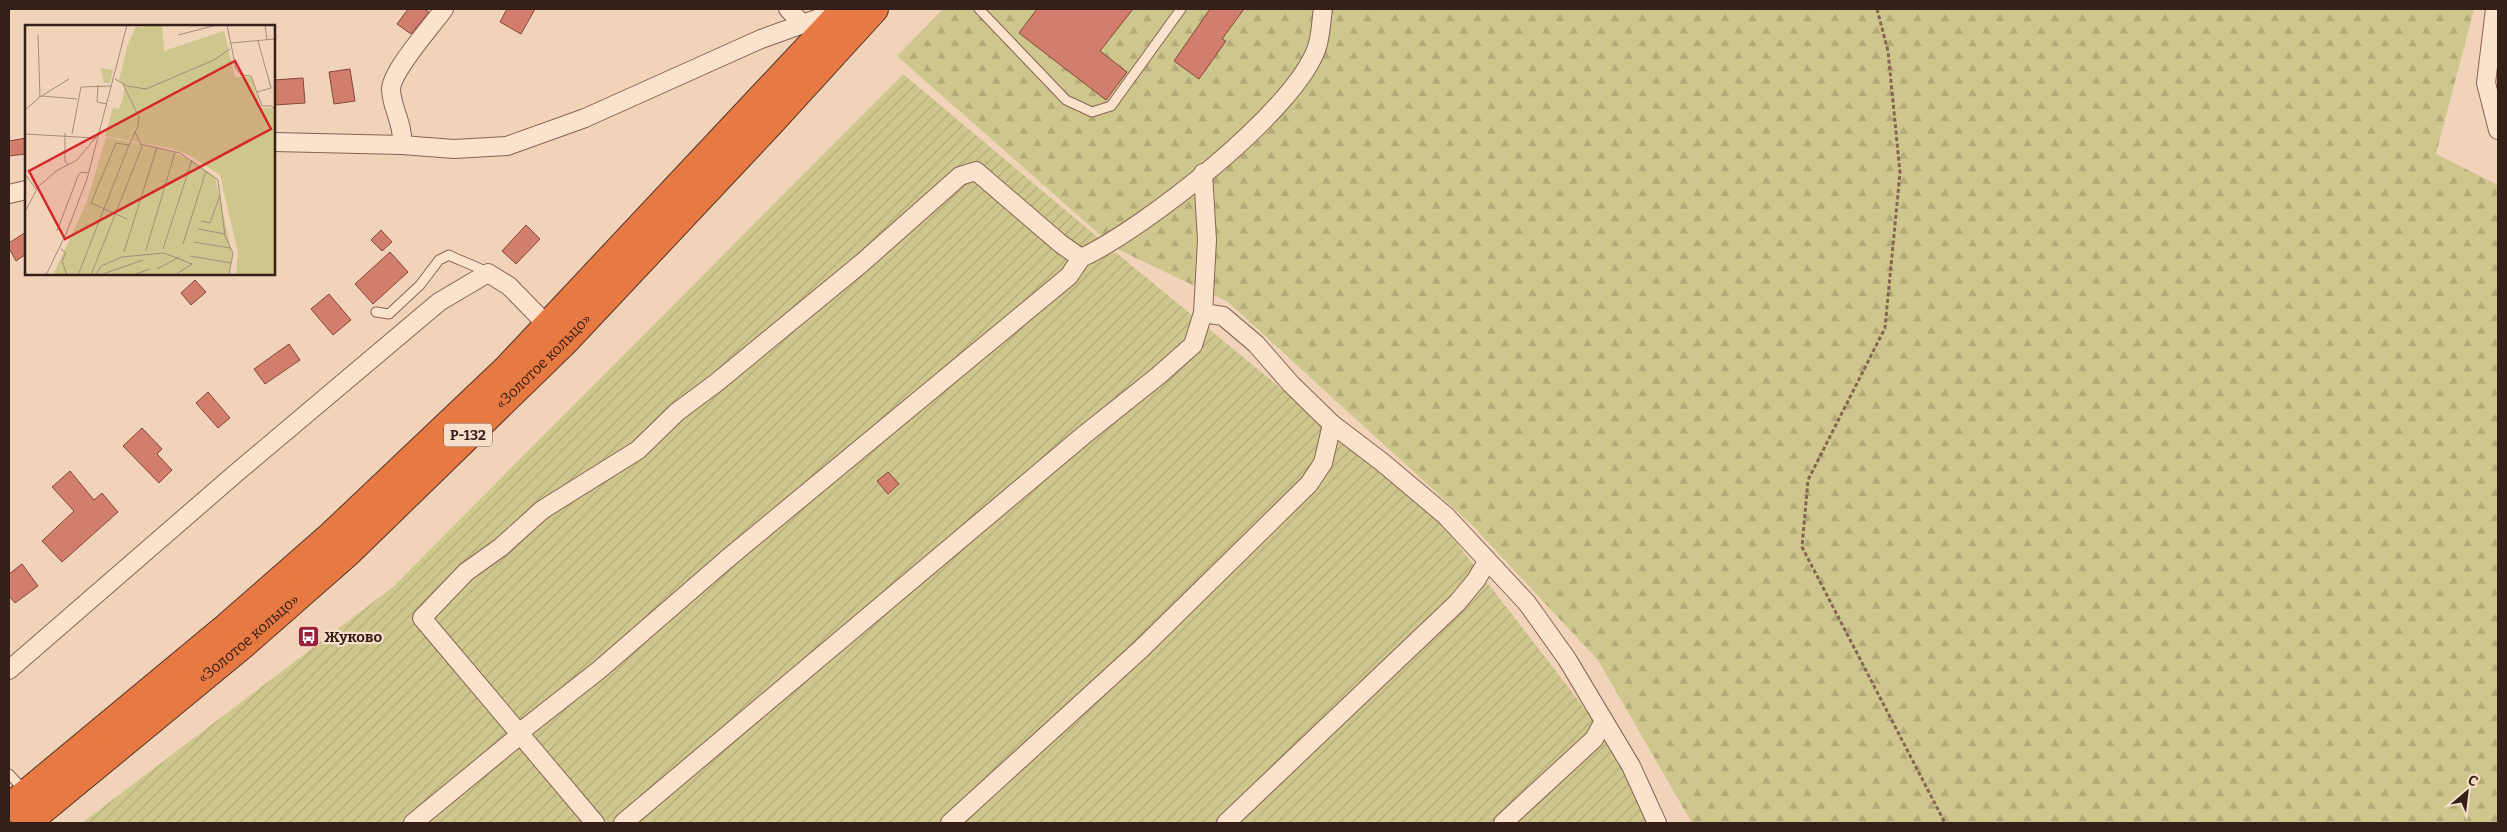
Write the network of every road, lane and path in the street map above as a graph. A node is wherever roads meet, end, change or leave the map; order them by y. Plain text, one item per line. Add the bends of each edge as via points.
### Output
1 (444, 9) edge
2 (788, 9) edge
3 (845, 9) edge
4 (852, 9) edge
5 (874, 9) edge
6 (979, 9) edge
7 (1182, 9) edge
8 (1323, 9) edge
9 (1877, 9) edge
10 (2494, 9) edge
11 (803, 24) junction
12 (2498, 130) edge
13 (275, 142) edge
14 (402, 145) junction
15 (1203, 173) junction
16 (25, 190) edge
17 (9, 194) edge
18 (1081, 258) junction
19 (488, 273) junction
20 (376, 312) dead end
21 (1203, 313) junction
22 (548, 326) junction
23 (1332, 424) junction
24 (1486, 562) junction
25 (9, 670) edge
26 (1604, 720) junction
27 (520, 732) junction
28 (9, 774) edge
29 (18, 801) edge
30 (26, 823) edge
31 (413, 823) edge
32 (595, 823) edge
33 (622, 823) edge
34 (950, 823) edge
35 (1226, 823) edge
36 (1502, 823) edge
37 (1656, 823) edge
38 (1945, 823) edge

1 - 14 street via 401,64 391,88 403,134
2 - 11 street
3 - 4 street
3 - 11 street
3 - 22 highway, «Золотое кольцо» / Р-132
5 - 30 highway, «Золотое кольцо» / Р-132 via 565,340 354,546 241,646
6 - 7 lane via 1066,100 1092,112 1111,106
8 - 15 street via 1317,47 1297,83 1254,129
9 - 38 path via 1888,51 1900,174 1884,328 1808,480 1802,547
10 - 12 street via 2486,83
11 - 14 street via 761,39 585,118 507,146 454,149
13 - 14 street
15 - 18 street via 1159,211
15 - 21 street via 1207,240
16 - 17 street
18 - 27 street via 1069,276 727,559 599,670
18 - 27 street via 976,171 960,176 863,262 677,412 638,450 542,510 501,547 466,572 422,618
19 - 20 lane via 477,265 449,255 439,260 420,285 390,314
19 - 22 street via 509,286
19 - 25 street via 439,302
21 - 23 street via 1223,316 1256,344 1290,384
21 - 33 street via 1193,345 1158,376
22 - 29 highway, «Золотое кольцо» / Р-132 via 506,370 332,534 227,627
23 - 24 street via 1446,516
23 - 34 street via 1323,463 1308,484 1141,649
24 - 26 street via 1527,603 1567,659
24 - 35 street via 1457,603
26 - 36 street via 1594,739
26 - 37 street via 1631,766
27 - 31 street
27 - 32 street
28 - 29 lane

